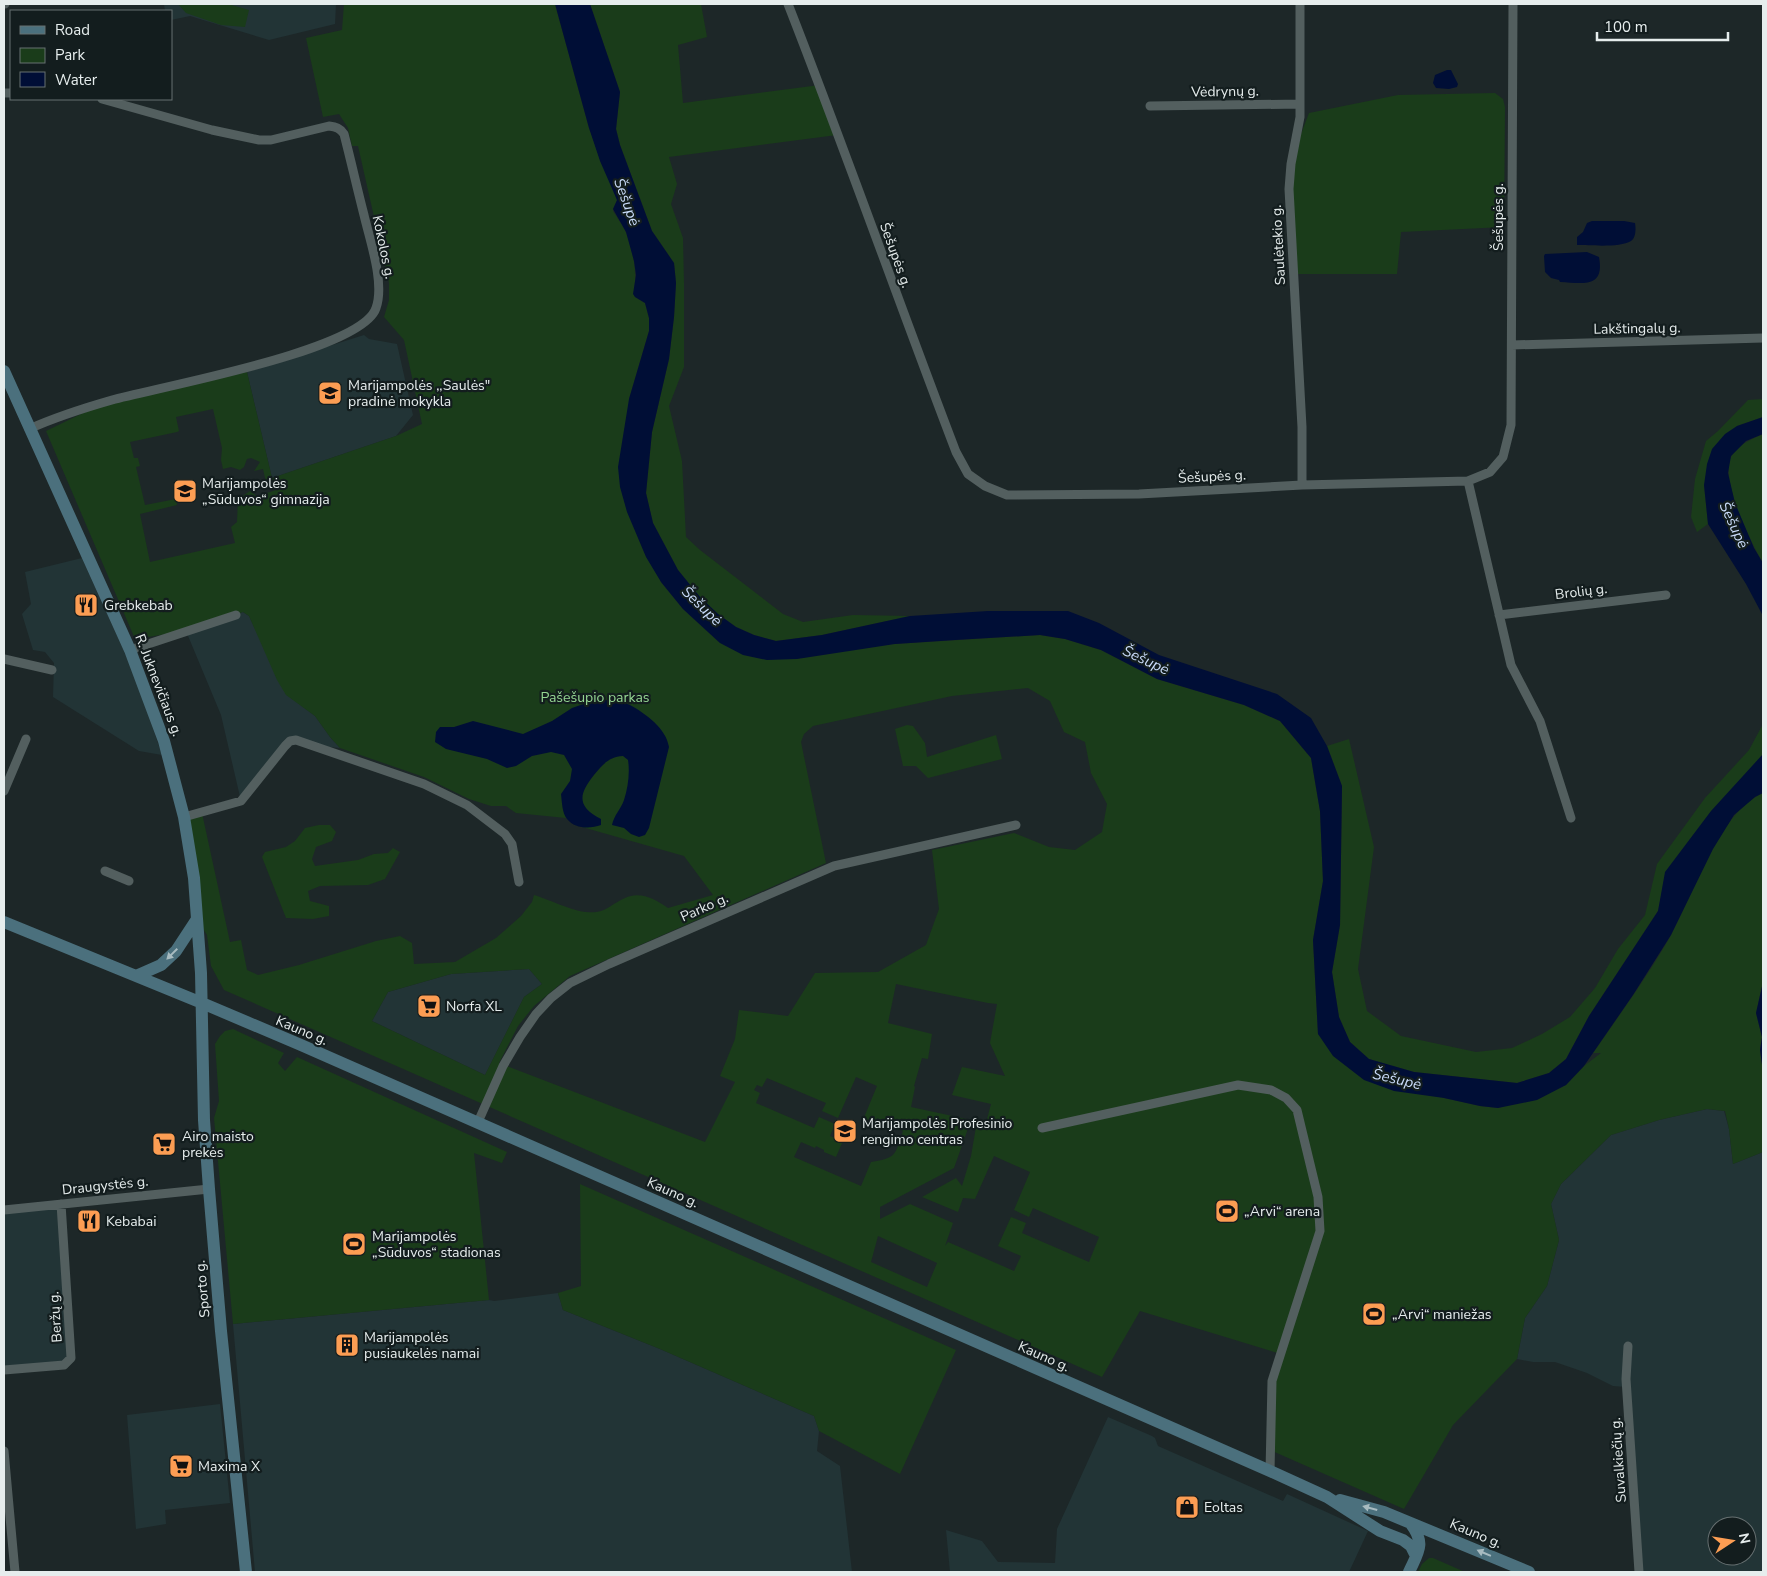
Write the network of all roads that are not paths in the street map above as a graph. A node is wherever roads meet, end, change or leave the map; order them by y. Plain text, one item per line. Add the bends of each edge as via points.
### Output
1 (788, 4) edge
2 (1300, 4) edge
3 (1513, 4) edge
4 (106, 100) edge
5 (1300, 104) junction
6 (1150, 106) dead end
7 (1763, 338) edge
8 (1512, 345) junction
9 (4, 371) edge
10 (30, 429) junction
11 (1468, 481) junction
12 (1302, 485) junction
13 (1666, 595) dead end
14 (236, 615) dead end
15 (1499, 615) junction
16 (130, 650) junction
17 (4, 659) edge
18 (52, 670) dead end
19 (26, 739) dead end
20 (4, 791) edge
21 (184, 816) junction
22 (1571, 818) dead end
23 (1016, 825) dead end
24 (105, 871) dead end
25 (129, 880) dead end
26 (519, 882) dead end
27 (197, 919) junction
28 (4, 922) edge
29 (136, 976) junction
30 (202, 1003) junction
31 (478, 1122) junction
32 (1042, 1128) dead end
33 (208, 1189) junction
34 (61, 1204) junction
35 (4, 1210) edge
36 (1628, 1346) dead end
37 (4, 1370) edge
38 (4, 1452) edge
39 (4, 1456) edge
40 (1270, 1471) junction
41 (1327, 1497) junction
42 (1411, 1524) junction
43 (1416, 1556) junction
44 (16, 1572) edge
45 (246, 1572) edge
46 (1409, 1572) edge
47 (1529, 1572) edge
48 (1638, 1572) edge

1 - 12 street, Šešupės g. via 917,351 956,452 968,474 985,486 1007,495 1139,494
2 - 5 street, Saulėtekio g.
3 - 8 street, Šešupės g.
4 - 10 street, Kokolos g. via 259,140 329,126 342,130 373,256 379,294 376,308 367,323 336,340 230,372 113,400
5 - 6 street, Vėdrynų g.
5 - 12 street, Saulėtekio g. via 1289,189 1302,427
7 - 8 street, Lakštingalų g.
8 - 11 street, Šešupės g. via 1511,425 1503,457 1490,472
9 - 10 main road, R. Juknevičiaus g.
10 - 16 main road, R. Juknevičiaus g.
11 - 12 street, Šešupės g.
11 - 15 street
13 - 15 street, Brolių g.
14 - 16 street
15 - 22 street via 1511,665 1540,721
16 - 21 main road, R. Juknevičiaus g. via 164,740
17 - 18 street
19 - 20 street
21 - 26 street via 241,801 285,746 296,740 424,784 467,805 505,834 512,844
21 - 27 main road, R. Juknevičiaus g.
23 - 31 street, Parko g. via 834,866 570,983 534,1016 506,1060
24 - 25 street
27 -> 29 main road via 176,951 161,965
27 - 30 main road, R. Juknevičiaus g.
28 - 29 main road, Kauno g.
29 - 30 main road, Kauno g.
30 - 31 main road, Kauno g.
30 - 33 main road, Sporto g.
31 - 40 main road, Kauno g.
32 - 40 street via 1238,1085 1271,1090 1286,1098 1297,1110 1318,1197 1320,1231 1272,1382
33 - 34 street, Draugystės g.
33 - 45 main road, Sporto g.
34 - 35 street, Draugystės g.
34 - 37 street, Beržų g. via 71,1358 64,1365
36 - 48 street, Suvalkiečių g. via 1626,1379
38 - 39 street
39 - 44 street
40 - 41 main road, Kauno g.
42 -> 41 main road, Kauno g. via 1384,1512
41 - 43 main road, Kauno g. via 1380,1530 1403,1540
42 - 43 main road via 1421,1544
47 -> 42 main road, Kauno g.
43 - 46 main road

